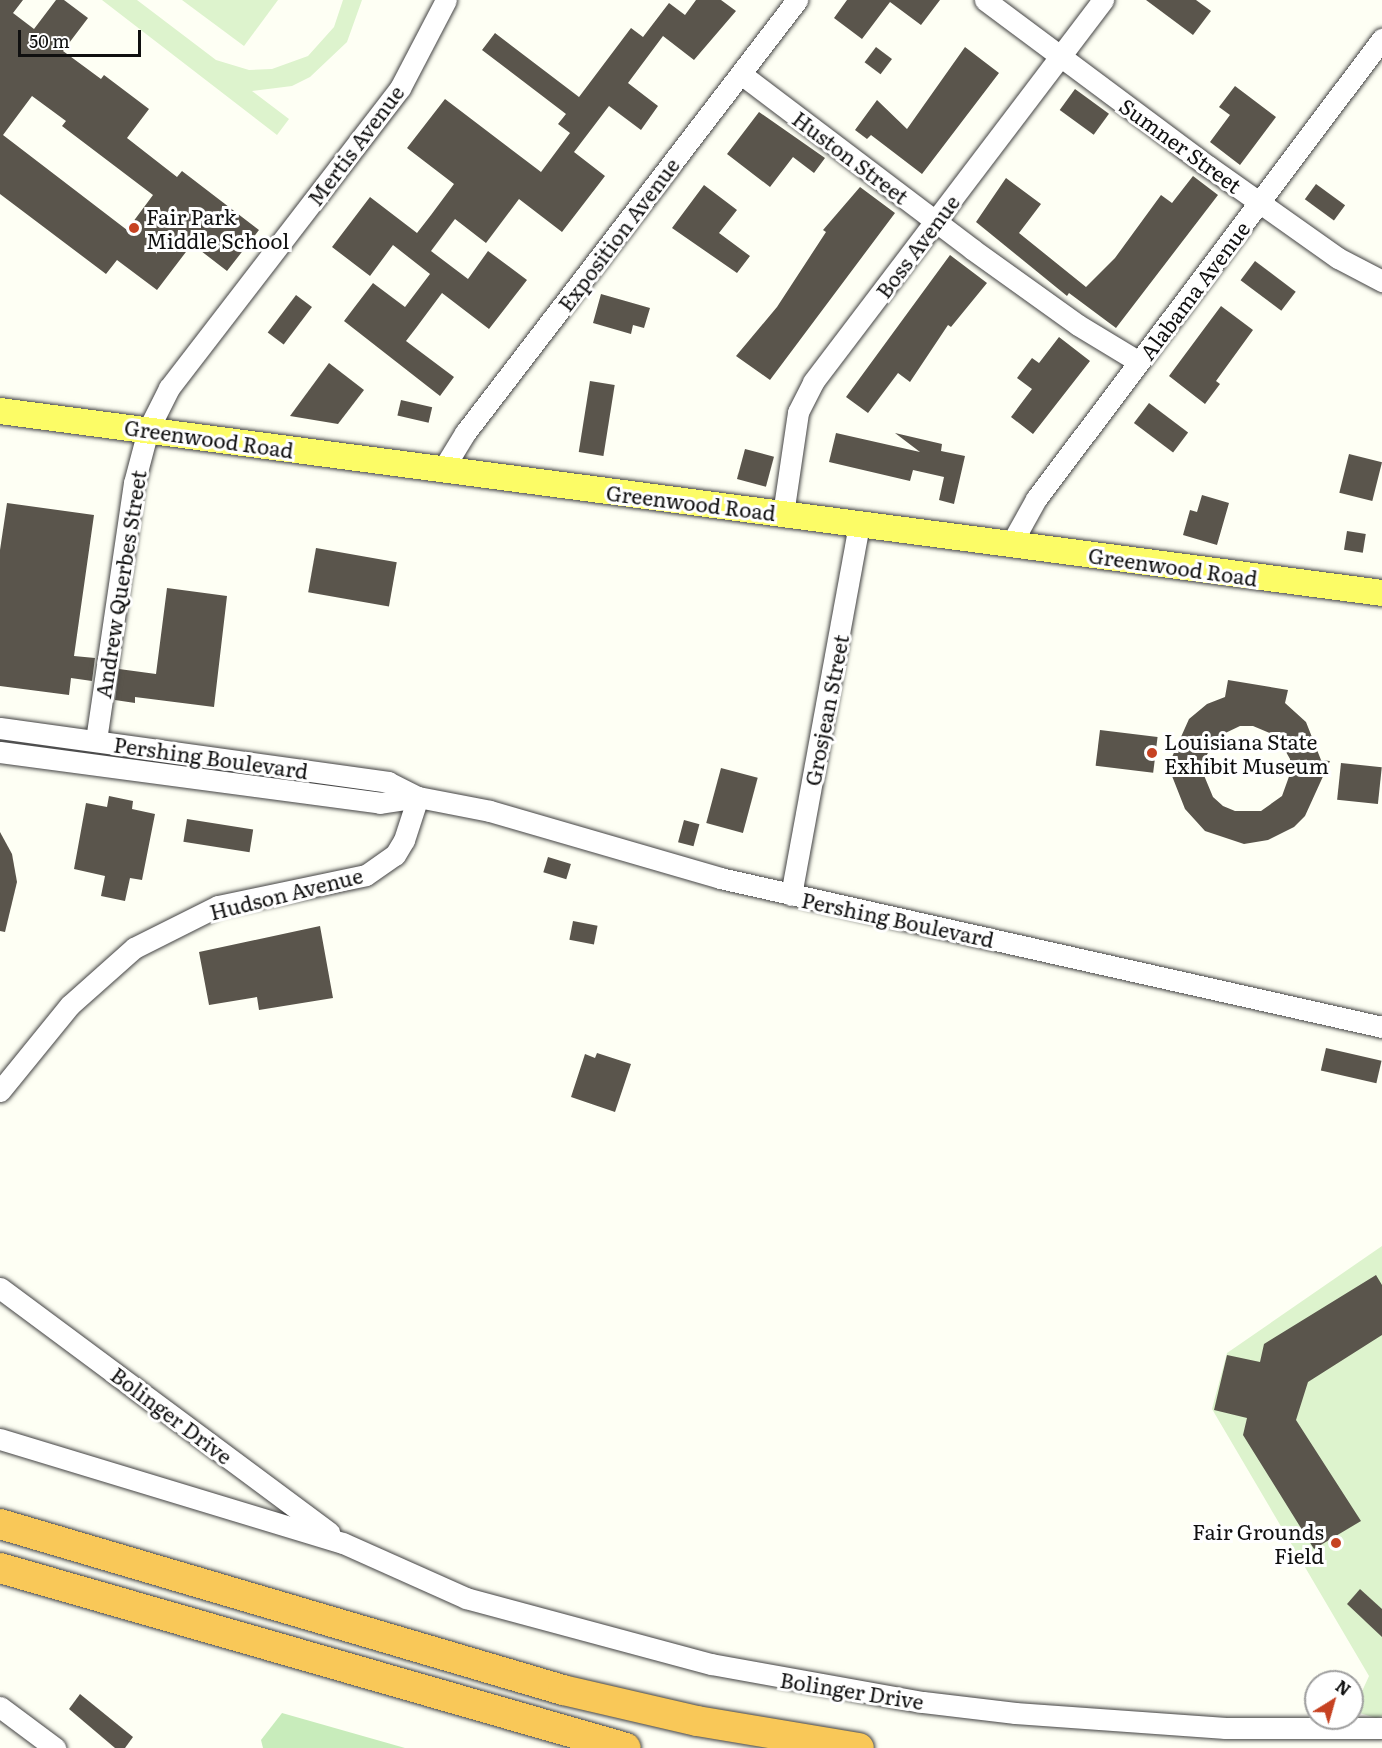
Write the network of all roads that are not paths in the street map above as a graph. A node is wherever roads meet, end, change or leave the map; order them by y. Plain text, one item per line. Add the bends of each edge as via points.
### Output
1 (446, 0) edge
2 (797, 0) edge
3 (985, 0) edge
4 (1103, 0) edge
5 (1382, 39) edge
6 (1061, 57) junction
7 (741, 74) junction
8 (1260, 203) junction
9 (936, 222) junction
10 (1382, 281) edge
11 (1139, 362) junction
12 (0, 411) edge
13 (148, 430) junction
14 (442, 470) junction
15 (783, 514) junction
16 (859, 524) junction
17 (1011, 544) junction
18 (1382, 593) edge
19 (0, 728) edge
20 (96, 740) junction
21 (0, 752) edge
22 (418, 797) junction
23 (791, 895) junction
24 (1382, 1027) edge
25 (0, 1091) edge
26 (0, 1288) edge
27 (0, 1439) edge
28 (0, 1524) edge
29 (343, 1542) junction
30 (0, 1568) edge
31 (0, 1707) edge
32 (1382, 1728) edge
33 (55, 1748) edge
34 (626, 1748) edge
35 (859, 1748) edge

1 - 13 street, Mertis Avenue via 400,88 170,388
2 - 7 street, Exposition Avenue
3 - 6 street, Sumner Street
4 - 6 street, Boss Avenue
5 - 8 street, Alabama Avenue
6 - 8 street, Sumner Street
6 - 9 street, Boss Avenue
7 - 9 street, Huston Street
7 - 14 street, Exposition Avenue via 465,433
8 - 10 street, Sumner Street via 1338,258
8 - 11 street, Alabama Avenue
9 - 11 street, Huston Street via 1078,325
9 - 15 street, Boss Avenue via 802,399
11 - 17 street, Alabama Avenue via 1036,499
12 - 13 main road, Greenwood Road
13 - 14 main road, Greenwood Road
13 - 20 street, Andrew Querbes Street via 134,483
14 - 15 main road, Greenwood Road
15 - 16 main road, Greenwood Road
16 - 17 main road, Greenwood Road
16 - 23 street, Grosjean Street
17 - 18 main road, Greenwood Road
19 - 20 street, Pershing Boulevard
20 - 22 street, Pershing Boulevard via 388,782
21 - 22 street, Pershing Boulevard via 380,803
22 - 23 street, Pershing Boulevard via 490,811
22 - 25 street, Hudson Avenue via 404,840 394,855 366,875 218,906 134,948 70,1005
23 - 24 street, Pershing Boulevard
26 - 29 street, Bolinger Drive
27 - 29 street, Bolinger Drive
28 - 35 highway via 563,1690 697,1721
29 - 32 street, Bolinger Drive via 466,1598 649,1650 773,1677 922,1702 1106,1721 1226,1728
30 - 34 highway
31 - 33 street

